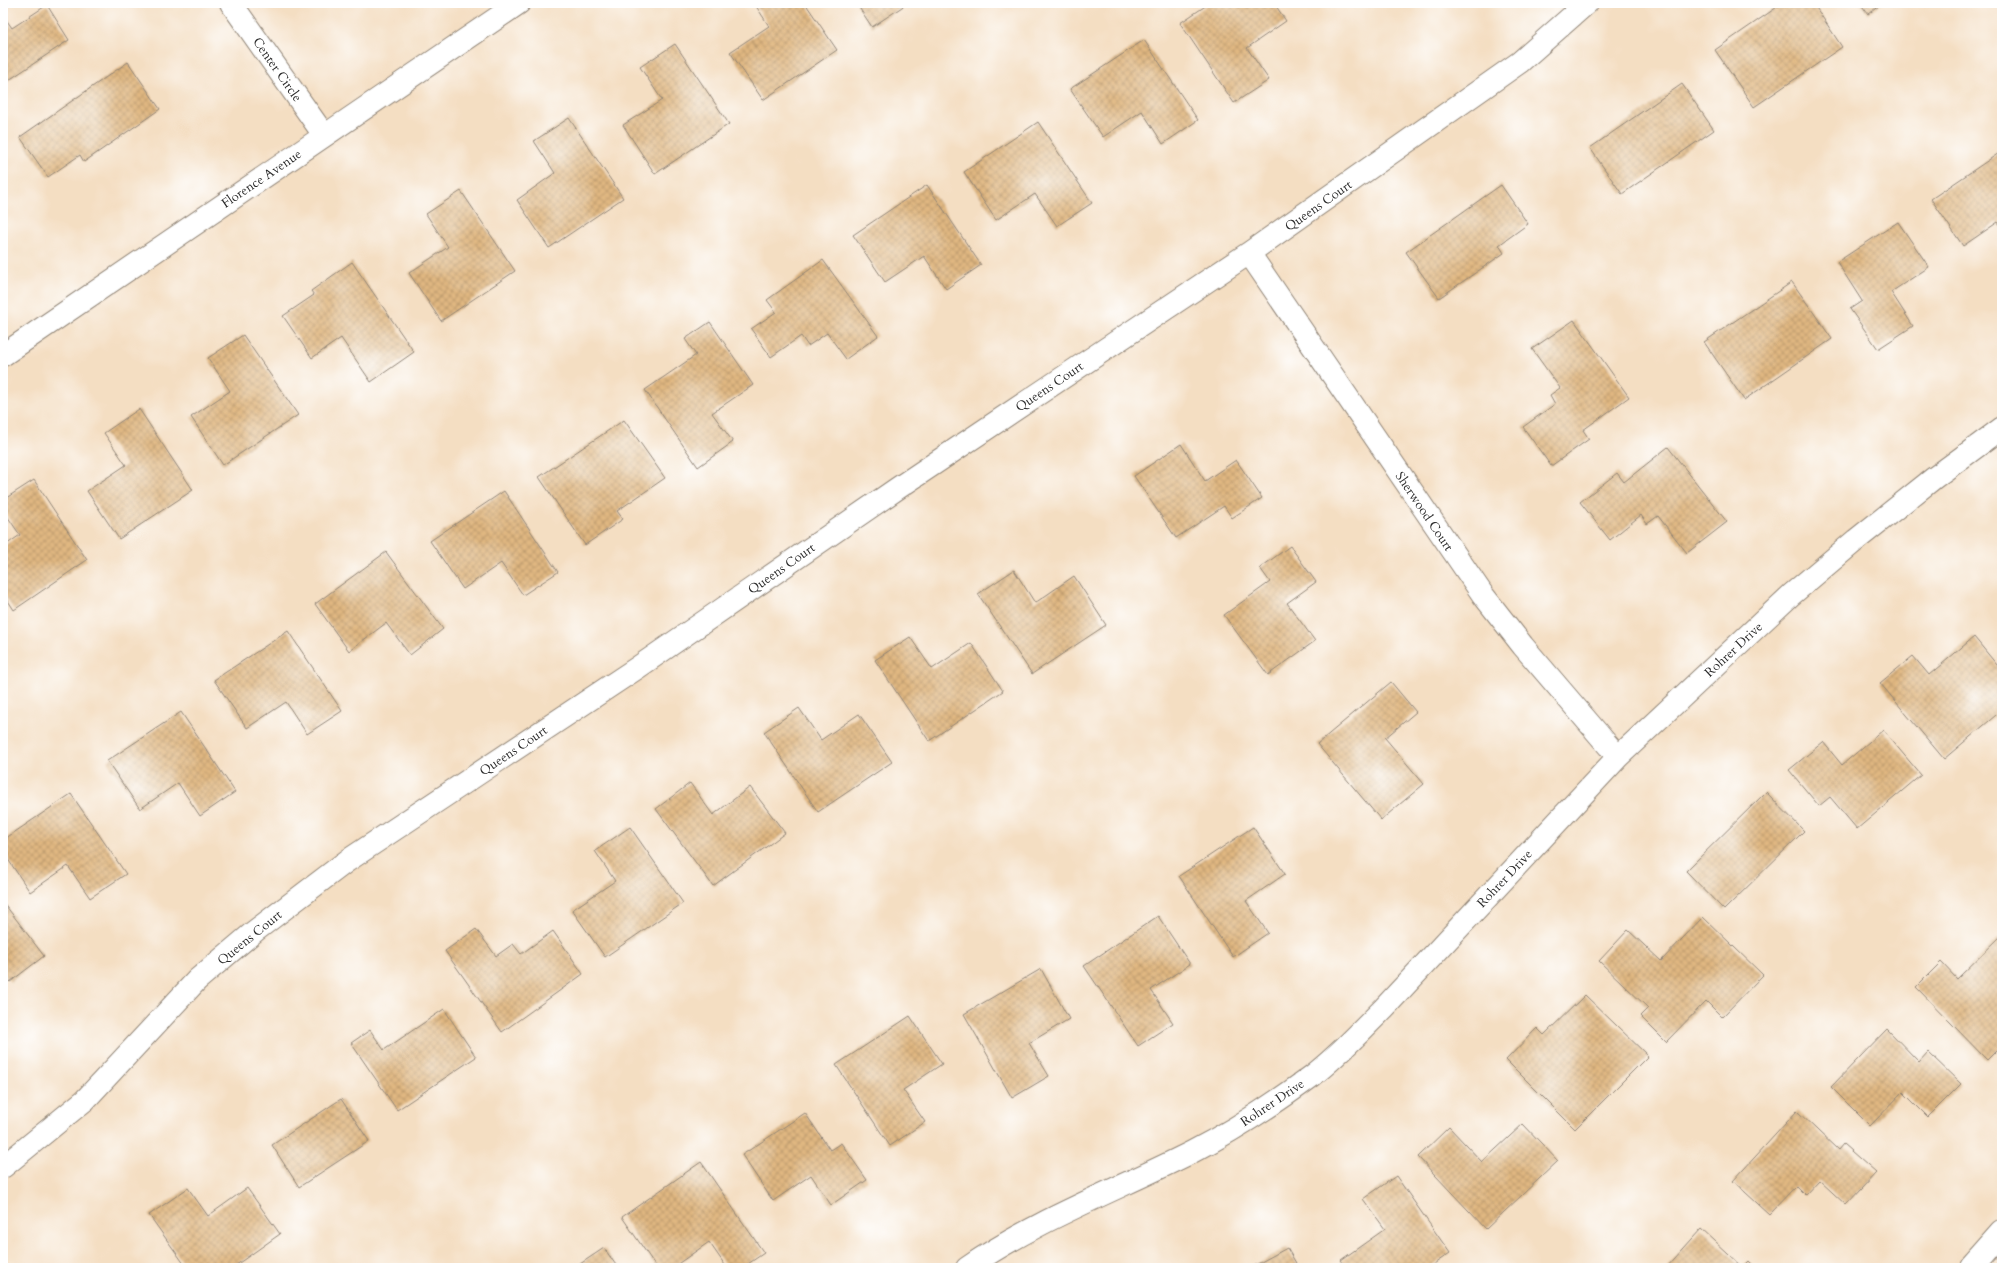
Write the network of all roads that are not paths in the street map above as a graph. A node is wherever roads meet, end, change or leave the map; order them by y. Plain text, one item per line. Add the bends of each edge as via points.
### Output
1 (231, 3) edge
2 (519, 3) edge
3 (1587, 3) edge
4 (324, 134) junction
5 (1249, 253) junction
6 (3, 355) edge
7 (2002, 428) edge
8 (1618, 757) junction
9 (3, 1166) edge
10 (2002, 1233) edge
11 (967, 1268) edge
12 (1971, 1268) edge

1 - 4 street, Center Circle
2 - 4 street, Florence Avenue
3 - 5 street, Queens Court via 1520,62
4 - 6 street, Florence Avenue
5 - 8 street, Sherwood Court via 1483,595 1522,646
5 - 9 street, Queens Court via 898,488 637,668 347,861 255,931 197,980 85,1100
7 - 8 street, Rohrer Drive via 1934,478 1791,595
8 - 11 street, Rohrer Drive via 1384,1008 1312,1075 1269,1106 1193,1152 1037,1227
10 - 12 street

